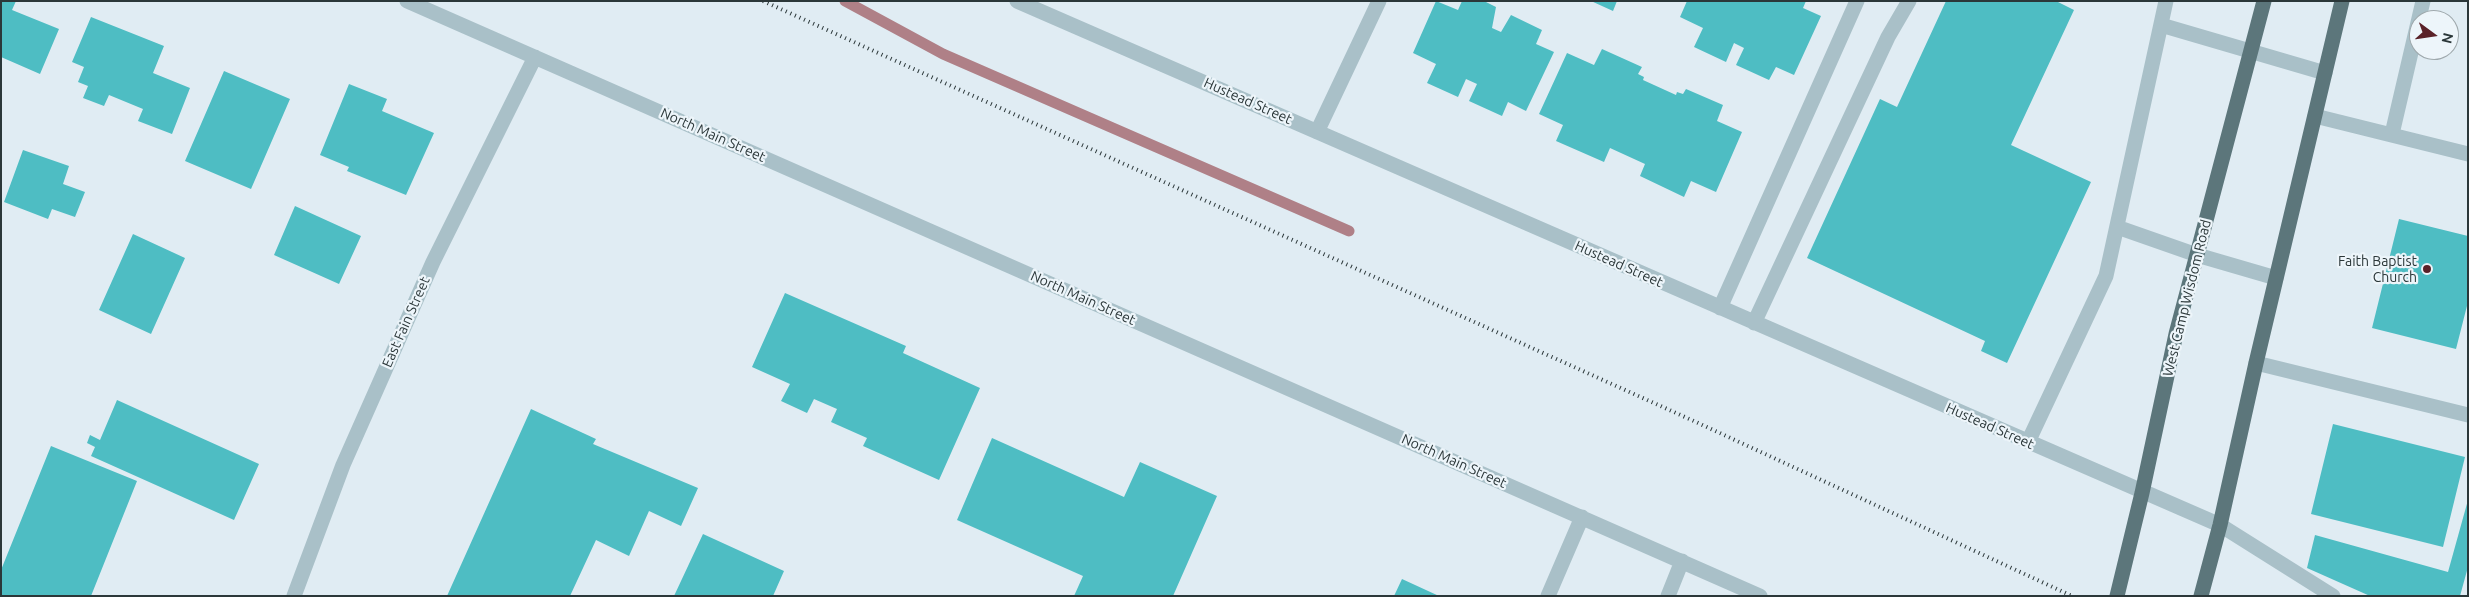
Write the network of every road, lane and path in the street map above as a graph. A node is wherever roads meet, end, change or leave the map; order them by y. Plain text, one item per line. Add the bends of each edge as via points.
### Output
1 (406, 1) edge
2 (1017, 1) edge
3 (1379, 1) edge
4 (1857, 1) edge
5 (1909, 1) edge
6 (2166, 1) edge
7 (2264, 1) edge
8 (2342, 1) edge
9 (2423, 1) edge
10 (2161, 25) junction
11 (2250, 52) junction
12 (535, 56) junction
13 (2325, 73) junction
14 (2315, 116) junction
15 (1317, 132) junction
16 (2392, 134) junction
17 (2468, 154) edge
18 (2117, 227) junction
19 (2197, 255) junction
20 (2276, 278) junction
21 (1720, 308) junction
22 (1754, 323) junction
23 (2256, 362) junction
24 (2468, 415) edge
25 (2028, 442) junction
26 (2142, 493) junction
27 (1582, 517) junction
28 (2220, 525) junction
29 (1682, 561) junction
30 (294, 596) edge
31 (1548, 596) edge
32 (1668, 596) edge
33 (1760, 596) edge
34 (2117, 596) edge
35 (2201, 596) edge
36 (2333, 596) edge

1 - 12 street, North Main Street
2 - 15 street, Hustead Street
3 - 15 street
4 - 21 street
5 - 22 street via 1888,37
6 - 10 street
7 - 11 main road, West Camp Wisdom Road
8 - 13 main road
9 - 16 street
10 - 11 street
10 - 18 street
11 - 13 street
11 - 19 main road, West Camp Wisdom Road
12 - 27 street, North Main Street
12 - 30 street, East Fain Street via 429,270 343,465
13 - 14 main road
14 - 16 street
14 - 20 main road
15 - 21 street, Hustead Street
16 - 17 street
18 - 19 street
18 - 25 street via 2106,276
19 - 20 street
19 - 26 main road, West Camp Wisdom Road via 2176,334
20 - 23 main road
21 - 22 street, Hustead Street
22 - 25 street, Hustead Street
23 - 24 street
23 - 28 main road
25 - 26 street, Hustead Street
26 - 28 street, Hustead Street
26 - 34 main road, West Camp Wisdom Road
27 - 29 street, North Main Street
27 - 31 street
28 - 35 main road
28 - 36 street, Hustead Street
29 - 32 street
29 - 33 street, North Main Street

